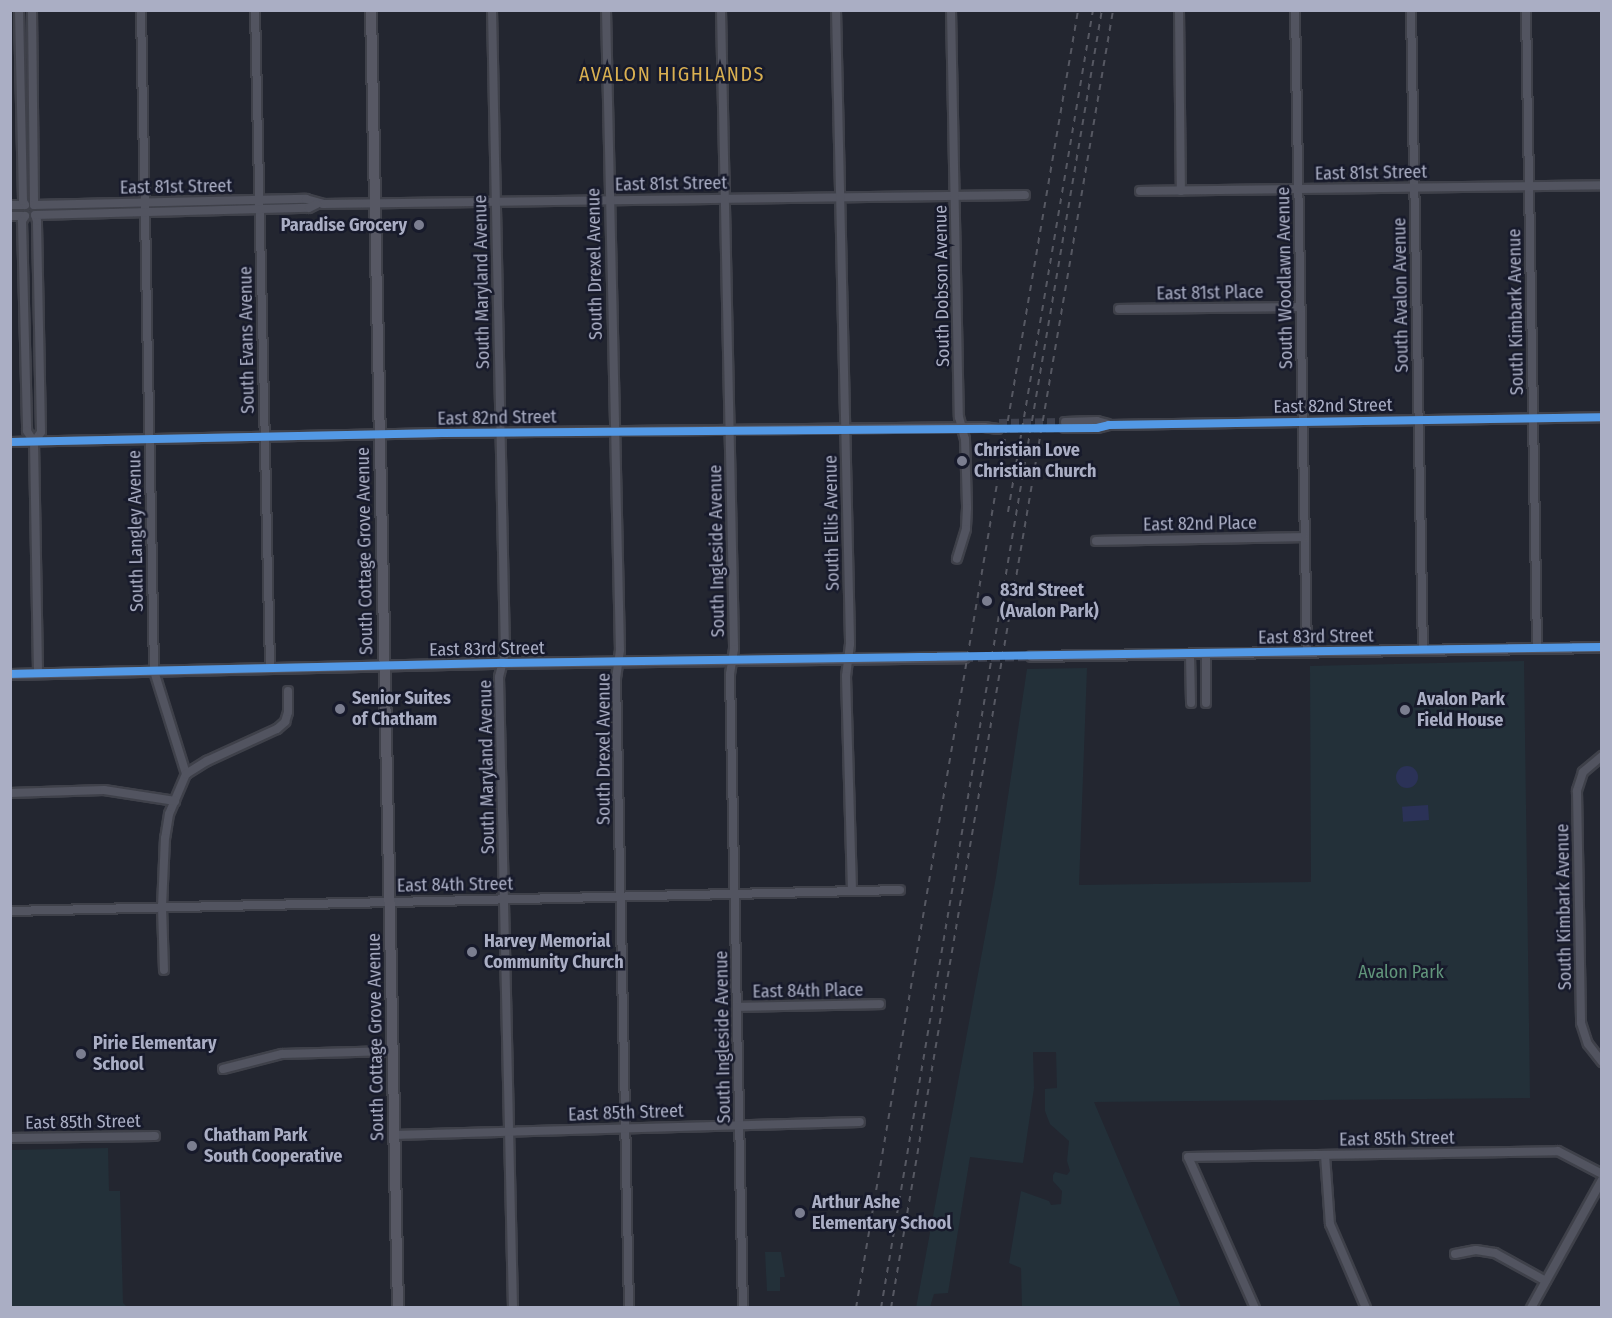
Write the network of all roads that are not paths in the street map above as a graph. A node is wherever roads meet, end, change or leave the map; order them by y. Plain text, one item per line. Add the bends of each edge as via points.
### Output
1 (19, 10) edge
2 (32, 10) edge
3 (141, 10) edge
4 (255, 10) edge
5 (371, 10) edge
6 (492, 10) edge
7 (606, 10) edge
8 (721, 10) edge
9 (836, 10) edge
10 (951, 10) edge
11 (1179, 10) edge
12 (1295, 10) edge
13 (1411, 10) edge
14 (1526, 10) edge
15 (20, 86) junction
16 (34, 86) junction
17 (1602, 184) edge
18 (1529, 186) junction
19 (1414, 188) junction
20 (1299, 189) junction
21 (1140, 191) dead end
22 (1181, 191) junction
23 (955, 195) junction
24 (1025, 195) dead end
25 (840, 196) junction
26 (725, 198) junction
27 (259, 200) junction
28 (609, 200) junction
29 (496, 201) junction
30 (145, 202) junction
31 (375, 203) junction
32 (317, 204) junction
33 (10, 205) edge
34 (30, 205) junction
35 (259, 209) junction
36 (145, 213) junction
37 (35, 215) junction
38 (10, 216) edge
39 (25, 216) junction
40 (1300, 307) junction
41 (1119, 309) dead end
42 (39, 333) junction
43 (25, 334) junction
44 (1602, 417) edge
45 (1534, 418) junction
46 (1419, 420) junction
47 (1302, 422) junction
48 (1065, 425) tunnel mouth
49 (998, 426) tunnel mouth
50 (962, 427) junction
51 (845, 429) junction
52 (730, 430) junction
53 (614, 431) junction
54 (500, 433) junction
55 (379, 435) junction
56 (264, 437) junction
57 (150, 440) junction
58 (10, 442) edge
59 (34, 442) junction
60 (1304, 537) junction
61 (1096, 541) dead end
62 (957, 559) dead end
63 (1602, 647) edge
64 (1537, 648) junction
65 (1423, 650) junction
66 (1306, 653) junction
67 (1206, 654) junction
68 (1190, 655) junction
69 (1031, 656) tunnel mouth
70 (964, 657) tunnel mouth
71 (848, 659) junction
72 (732, 660) junction
73 (618, 662) junction
74 (503, 663) junction
75 (384, 666) junction
76 (270, 668) junction
77 (154, 671) junction
78 (10, 674) edge
79 (38, 674) junction
80 (288, 691) dead end
81 (1191, 703) dead end
82 (1206, 703) dead end
83 (1602, 756) edge
84 (186, 774) junction
85 (10, 793) edge
86 (175, 801) junction
87 (900, 890) dead end
88 (852, 891) junction
89 (735, 894) junction
90 (621, 896) junction
91 (504, 899) junction
92 (389, 902) junction
93 (162, 907) junction
94 (10, 911) edge
95 (164, 970) dead end
96 (880, 1004) dead end
97 (737, 1007) junction
98 (393, 1051) junction
99 (1602, 1062) edge
100 (223, 1069) dead end
101 (860, 1122) dead end
102 (739, 1125) junction
103 (626, 1128) junction
104 (509, 1132) junction
105 (394, 1135) junction
106 (155, 1136) dead end
107 (10, 1138) edge
108 (1325, 1155) junction
109 (1602, 1174) edge
110 (1602, 1180) edge
111 (1455, 1254) dead end
112 (1546, 1281) junction
113 (398, 1308) edge
114 (513, 1308) edge
115 (629, 1308) edge
116 (743, 1308) edge
117 (1255, 1308) edge
118 (1366, 1308) edge
119 (1531, 1308) edge

1 - 15 street
2 - 16 street
3 - 30 street, South Langley Avenue
4 - 27 street, South Evans Avenue
5 - 31 main road, South Cottage Grove Avenue
6 - 29 street, South Maryland Avenue
7 - 28 street, South Drexel Avenue
8 - 26 street, South Ingleside Avenue
9 - 25 street, South Ellis Avenue
10 - 23 street, South Dobson Avenue
11 - 22 street
12 - 20 street, South Woodlawn Avenue
13 - 19 street, South Avalon Avenue
14 - 18 street, South Kimbark Avenue
15 - 16 street
15 - 34 street via 23,201
16 - 34 street
17 - 18 street, East 81st Street
18 - 19 street, East 81st Street
18 - 45 street, South Kimbark Avenue
19 - 20 street, East 81st Street
19 - 46 street, South Avalon Avenue
20 - 22 street, East 81st Street
20 - 40 street, South Woodlawn Avenue
21 - 22 street, East 81st Street
23 - 24 street, East 81st Street
23 - 25 street, East 81st Street
23 - 50 street, South Dobson Avenue
25 - 26 street, East 81st Street
25 - 51 street, South Ellis Avenue
26 - 28 street, East 81st Street
26 - 52 street, South Ingleside Avenue
27 - 30 street, East 81st Street
27 - 32 street, East 81st Street via 306,199
27 - 35 street, South Evans Avenue
28 - 29 street, East 81st Street
28 - 53 street, South Drexel Avenue
29 - 31 street, East 81st Street
29 - 54 street, South Maryland Avenue
30 - 34 street, East 81st Street
30 - 36 street, South Langley Avenue
31 - 32 street, East 81st Street
31 - 55 main road, South Cottage Grove Avenue
32 - 35 street, East 81st Street via 309,208
33 - 34 street, East 81st Street
34 - 37 street via 37,211
34 - 39 street via 23,210
35 - 36 street, East 81st Street
35 - 56 street, South Evans Avenue
36 - 37 street, East 81st Street
36 - 57 street, South Langley Avenue
37 - 39 street, East 81st Street
37 - 42 street
38 - 39 street
39 - 43 street
40 - 41 street, East 81st Place
40 - 47 street, South Woodlawn Avenue
42 - 43 street
42 - 59 street via 41,432
43 - 59 street via 27,431
44 - 45 street, East 82nd Street
45 - 46 street, East 82nd Street
45 - 64 street, South Kimbark Avenue
46 - 47 street, East 82nd Street
46 - 65 street, South Avalon Avenue
47 - 48 street, East 82nd Street via 1109,425 1096,421
47 - 60 street, South Woodlawn Avenue
49 - 50 street, East 82nd Street
50 - 51 street, East 82nd Street
50 - 62 street, South Dobson Avenue via 967,508 966,529
51 - 52 street, East 82nd Street
51 - 71 street, South Ellis Avenue
52 - 53 street, East 82nd Street
52 - 72 street, South Ingleside Avenue
53 - 54 street, East 82nd Street
53 - 73 street, South Drexel Avenue
54 - 55 street, East 82nd Street
54 - 74 street, South Maryland Avenue
55 - 56 street, East 82nd Street
55 - 75 main road, South Cottage Grove Avenue
56 - 57 street, East 82nd Street
56 - 76 street, South Evans Avenue
57 - 59 street, East 82nd Street
57 - 77 street, South Langley Avenue
58 - 59 street, East 82nd Street
59 - 79 street
60 - 61 street, East 82nd Place
60 - 66 street, South Woodlawn Avenue
63 - 64 street, East 83rd Street
64 - 65 street, East 83rd Street
65 - 66 street, East 83rd Street
66 - 67 street, East 83rd Street
67 - 68 street, East 83rd Street
67 - 82 street
68 - 69 street, East 83rd Street
68 - 81 street
70 - 71 street, East 83rd Street
71 - 72 street, East 83rd Street
71 - 88 street, South Ellis Avenue
72 - 73 street, East 83rd Street
72 - 89 street, South Ingleside Avenue
73 - 74 street, East 83rd Street
73 - 90 street, South Drexel Avenue
74 - 75 street, East 83rd Street
74 - 91 street, South Maryland Avenue via 499,677
75 - 76 street, East 83rd Street
75 - 92 main road, South Cottage Grove Avenue
76 - 77 street, East 83rd Street
77 - 79 street, East 83rd Street
77 - 84 street, South Langley Avenue
78 - 79 street, East 83rd Street
80 - 84 street via 288,712 277,729
83 - 99 street, South Kimbark Avenue via 1583,772 1577,791 1581,1023 1588,1044
84 - 86 street
85 - 86 street via 104,790
86 - 93 street via 165,838
87 - 88 street, East 84th Street
88 - 89 street, East 84th Street
89 - 90 street, East 84th Street
89 - 97 street, South Ingleside Avenue
90 - 91 street, East 84th Street
90 - 103 street, South Drexel Avenue
91 - 92 street, East 84th Street
91 - 104 street, South Maryland Avenue
92 - 93 street, East 84th Street
92 - 98 main road, South Cottage Grove Avenue
93 - 94 street, East 84th Street
93 - 95 street
96 - 97 street, East 84th Place
97 - 102 street, South Ingleside Avenue
98 - 100 street via 282,1054
98 - 105 main road, South Cottage Grove Avenue
101 - 102 street, East 85th Street
102 - 103 street, East 85th Street
102 - 116 street, South Ingleside Avenue
103 - 104 street, East 85th Street
103 - 115 street, South Drexel Avenue
104 - 105 street, East 85th Street
104 - 114 street, South Maryland Avenue
105 - 113 main road, South Cottage Grove Avenue
106 - 107 street, East 85th Street
108 - 109 street, East 85th Street via 1558,1151
108 - 117 street, East 85th Street via 1188,1156
108 - 118 street via 1330,1224
110 - 112 street
111 - 112 street via 1476,1250 1495,1253
112 - 119 street

